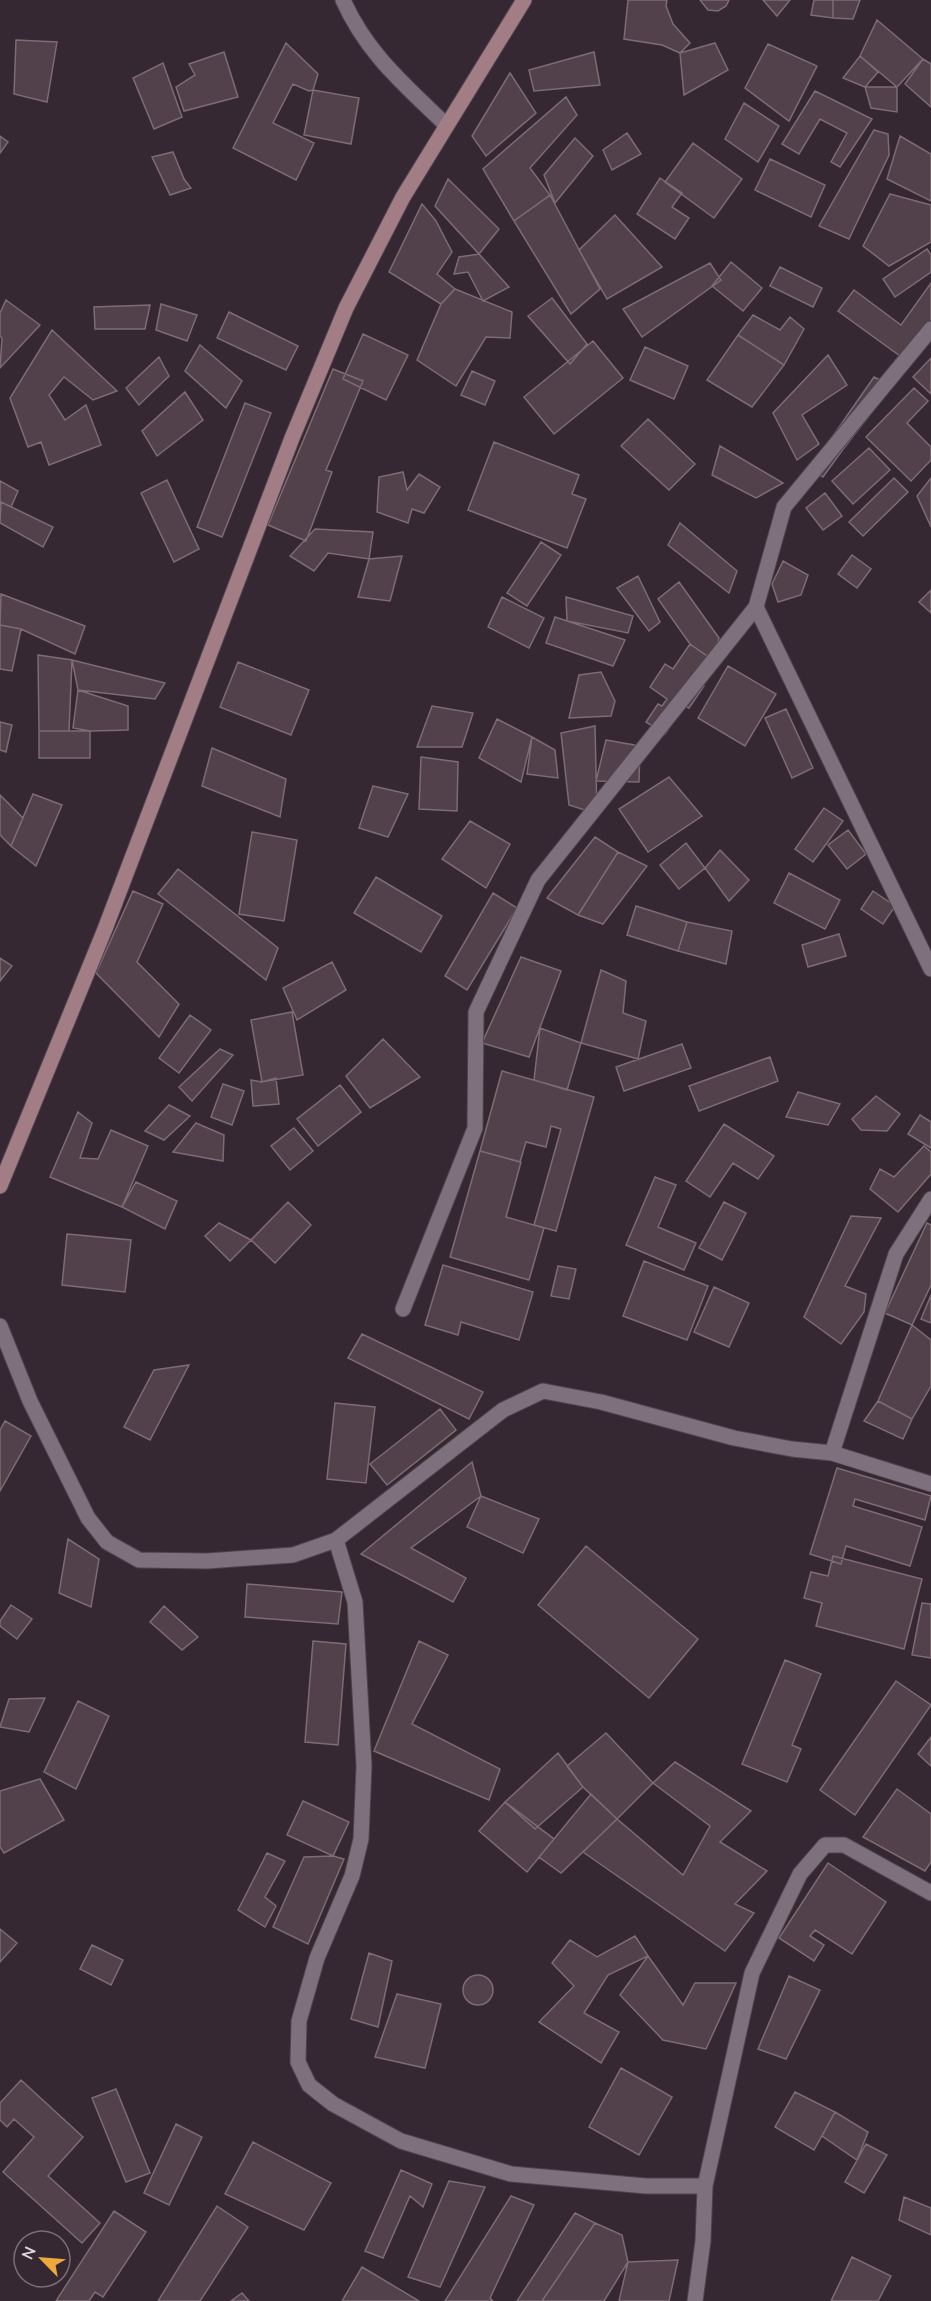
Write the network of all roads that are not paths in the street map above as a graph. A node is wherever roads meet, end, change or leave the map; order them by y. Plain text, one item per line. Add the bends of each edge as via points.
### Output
1 (343, 0) edge
2 (524, 0) edge
3 (446, 126) junction
4 (931, 329) edge
5 (756, 607) junction
6 (931, 969) edge
7 (0, 1186) edge
8 (931, 1199) edge
9 (404, 1309) dead end
10 (0, 1326) edge
11 (832, 1453) junction
12 (931, 1484) edge
13 (336, 1540) junction
14 (931, 1893) edge
15 (705, 2186) junction
16 (694, 2301) edge

1 - 3 street via 370,50
2 - 3 main road
3 - 7 main road via 403,197 346,308 292,438 105,929
4 - 5 street via 784,507
5 - 6 street
5 - 9 street via 538,880 476,1012 475,1128
8 - 11 street via 896,1254
10 - 13 street via 30,1401 88,1518 107,1542 139,1560 207,1561 293,1556
11 - 12 street
11 - 13 street via 734,1438 543,1391 503,1410
13 - 15 street via 355,1602 364,1766 361,1839 352,1876 317,1958 299,2021 298,2062 309,2085 333,2104 401,2141 511,2174 646,2186
14 - 15 street via 844,1845 825,1845 800,1874 752,1973
15 - 16 street via 703,2241

